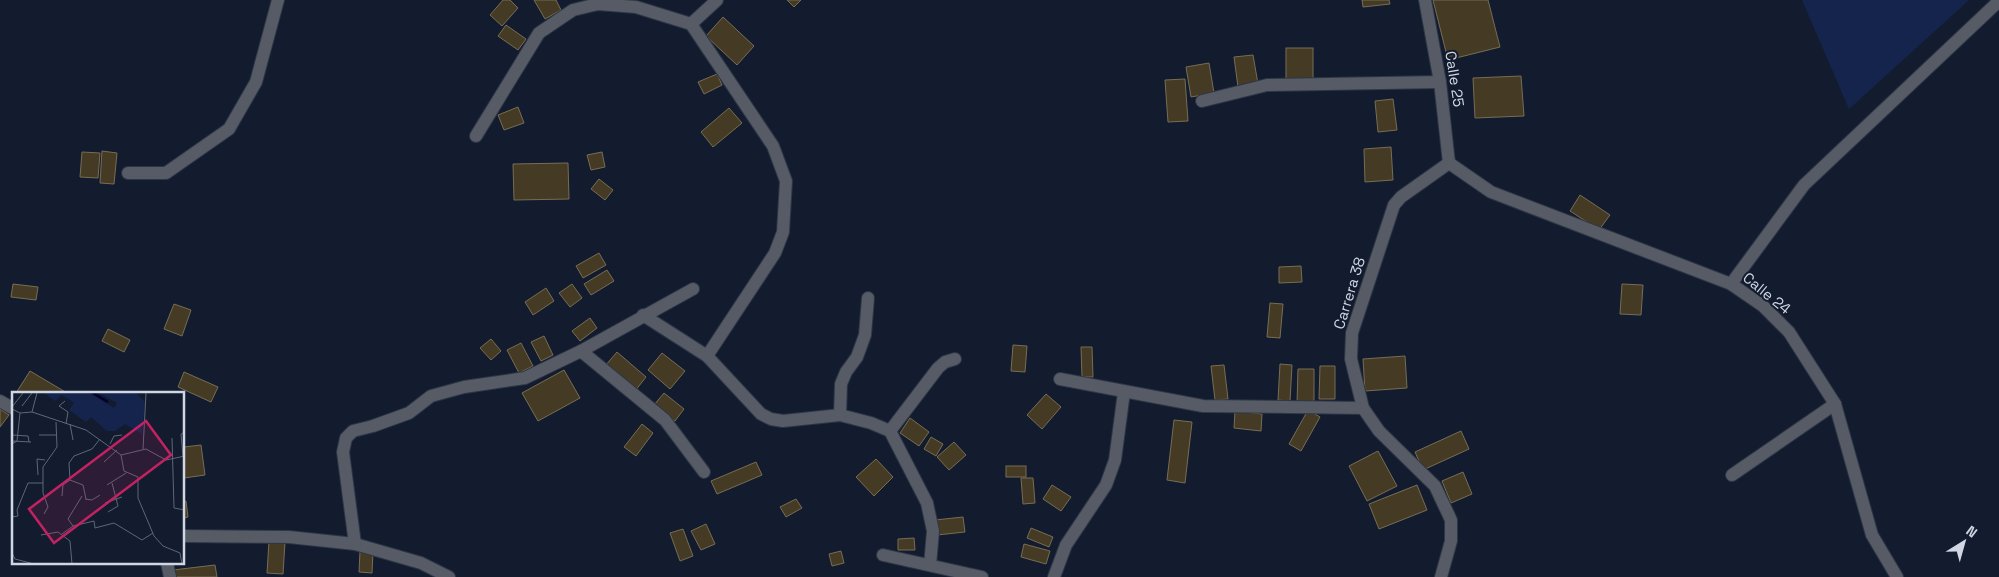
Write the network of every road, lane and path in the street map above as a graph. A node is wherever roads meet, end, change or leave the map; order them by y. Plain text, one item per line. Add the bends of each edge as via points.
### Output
1 (278, 0) edge
2 (717, 0) edge
3 (1425, 0) edge
4 (1999, 2) edge
5 (691, 24) junction
6 (1440, 82) junction
7 (1202, 101) dead end
8 (476, 136) dead end
9 (1449, 163) junction
10 (128, 173) dead end
11 (1731, 284) junction
12 (693, 289) dead end
13 (868, 298) dead end
14 (643, 315) junction
15 (581, 351) junction
16 (707, 356) junction
17 (955, 360) dead end
18 (1060, 379) dead end
19 (1124, 392) junction
20 (0, 402) edge
21 (1834, 404) junction
22 (12, 408) edge
23 (1363, 408) junction
24 (840, 415) junction
25 (890, 432) junction
26 (704, 472) dead end
27 (1732, 475) dead end
28 (185, 536) edge
29 (354, 544) junction
30 (883, 555) dead end
31 (167, 564) edge
32 (930, 565) junction
33 (170, 577) edge
34 (449, 577) edge
35 (982, 577) edge
36 (1054, 577) edge
37 (1441, 577) edge
38 (1897, 577) edge

1 - 10 street via 256,82 229,129 166,173
2 - 5 street
3 - 6 street, Calle 25
4 - 11 street via 1804,185
5 - 8 street via 636,7 598,4 573,10 539,34
5 - 16 street via 774,146 786,181 783,232 775,253
6 - 7 street via 1267,85
6 - 9 street, Calle 25
9 - 11 street, Calle 24 via 1491,192
9 - 23 street, Carrera 38 via 1394,205 1352,333 1351,359
11 - 21 street, Calle 24 via 1763,306 1789,332
12 - 14 street
13 - 24 street via 865,335 841,384
14 - 15 street
14 - 16 street
15 - 26 street via 665,420
15 - 29 street via 525,378 431,396 408,413 353,431 346,438 343,452
16 - 24 street via 760,414 771,419 783,421
17 - 25 street via 938,368
18 - 19 street
19 - 23 street via 1204,406
19 - 36 street via 1115,460 1106,484 1066,545
20 - 22 street
21 - 27 street
21 - 38 street, Calle 24 via 1872,535
23 - 37 street, Carrera 38 via 1379,431 1435,486 1451,520 1451,540
24 - 25 street
25 - 32 street via 927,503 933,531
28 - 29 street via 289,538
29 - 34 street via 421,563
30 - 32 street
31 - 33 street
32 - 35 street

